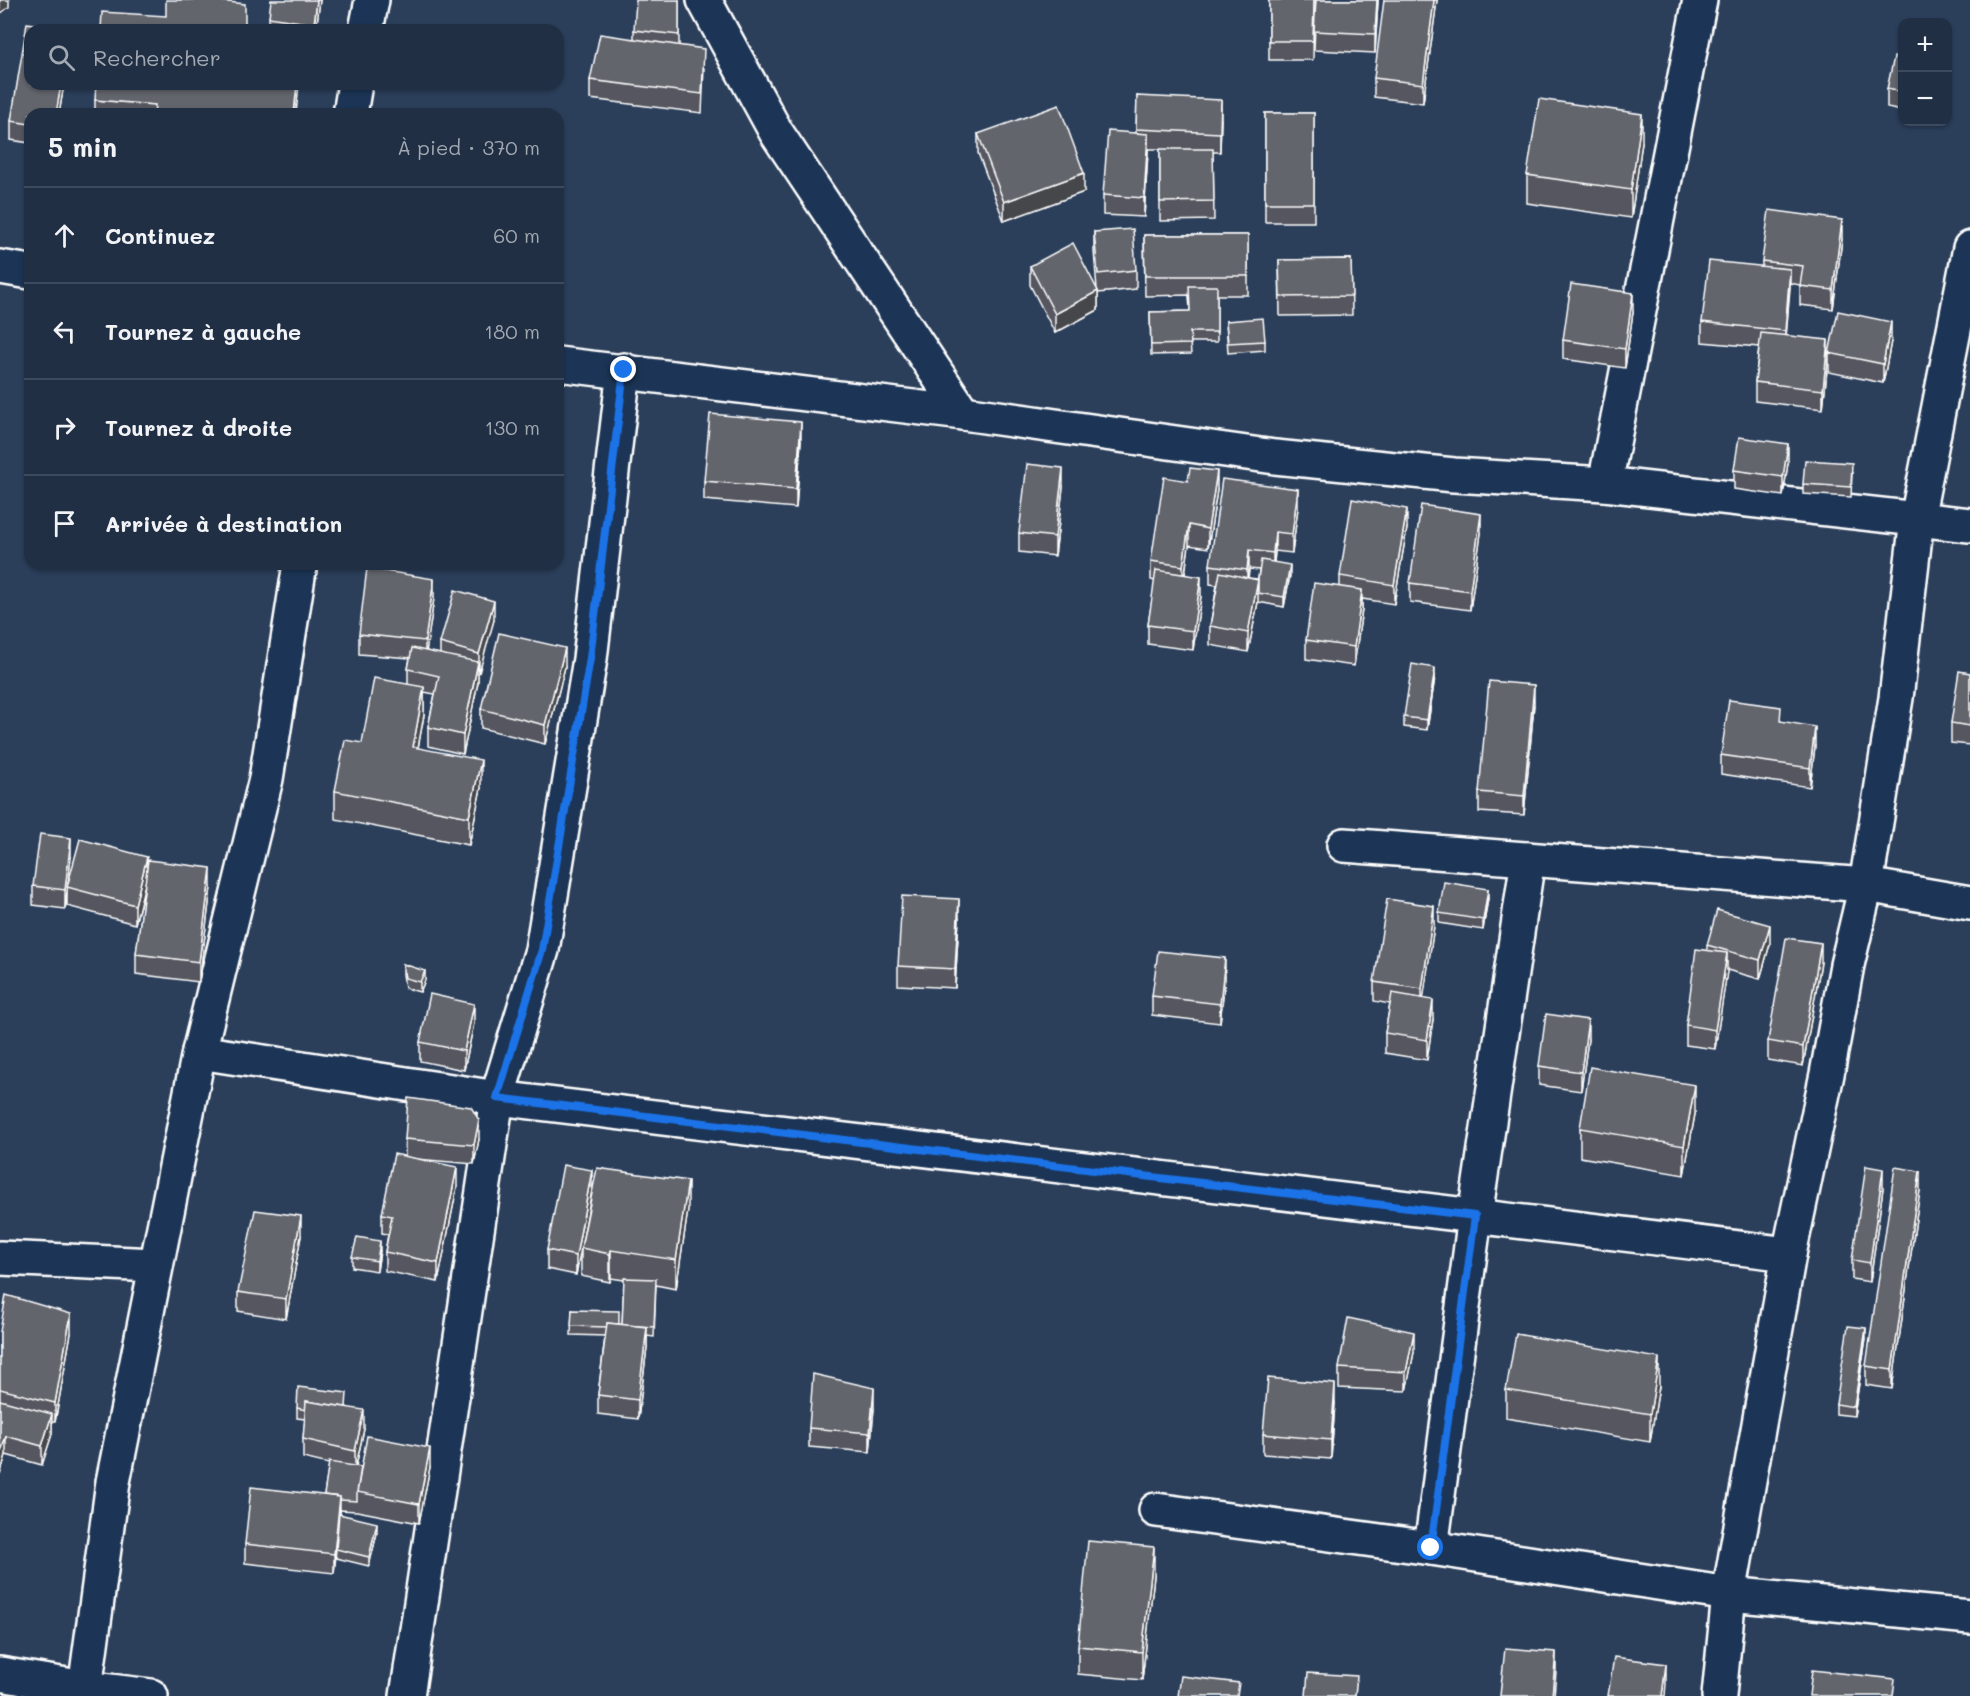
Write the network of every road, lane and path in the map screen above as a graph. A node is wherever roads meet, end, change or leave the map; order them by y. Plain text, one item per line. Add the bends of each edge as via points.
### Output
1 (372, 0) edge
2 (704, 0) edge
3 (1700, 0) edge
4 (367, 24) edge
5 (355, 90) edge
6 (351, 108) edge
7 (1970, 248) edge
8 (0, 267) edge
9 (24, 271) edge
10 (564, 364) edge
11 (624, 370) junction
12 (963, 413) junction
13 (1605, 484) junction
14 (1917, 519) junction
15 (1970, 525) edge
16 (299, 570) edge
17 (1344, 845) dead end
18 (1528, 859) junction
19 (1866, 885) junction
20 (1970, 903) edge
21 (199, 1052) junction
22 (497, 1098) junction
23 (1475, 1216) junction
24 (1789, 1254) junction
25 (0, 1258) edge
26 (156, 1265) junction
27 (1156, 1510) dead end
28 (1431, 1548) junction
29 (1729, 1594) junction
30 (1970, 1617) edge
31 (0, 1674) edge
32 (84, 1692) edge
33 (151, 1696) edge
34 (407, 1696) edge
35 (1719, 1696) edge

1 - 4 street
2 - 12 street via 776,132
3 - 13 street
5 - 6 street
7 - 14 street
8 - 9 street
10 - 11 street
11 - 12 street
11 - 22 street via 590,658 542,950
12 - 13 street via 1287,458 1454,476
13 - 14 street
14 - 15 street
14 - 19 street via 1896,698
16 - 21 street via 266,779
17 - 18 street
18 - 19 street
18 - 23 street
19 - 20 street
19 - 24 street
21 - 22 street
21 - 26 street
22 - 23 street
22 - 34 street
23 - 24 street
23 - 28 street
24 - 29 street
25 - 26 street
26 - 32 street via 113,1482
27 - 28 street
28 - 29 street
29 - 30 street
29 - 35 street
31 - 32 street
32 - 33 street

